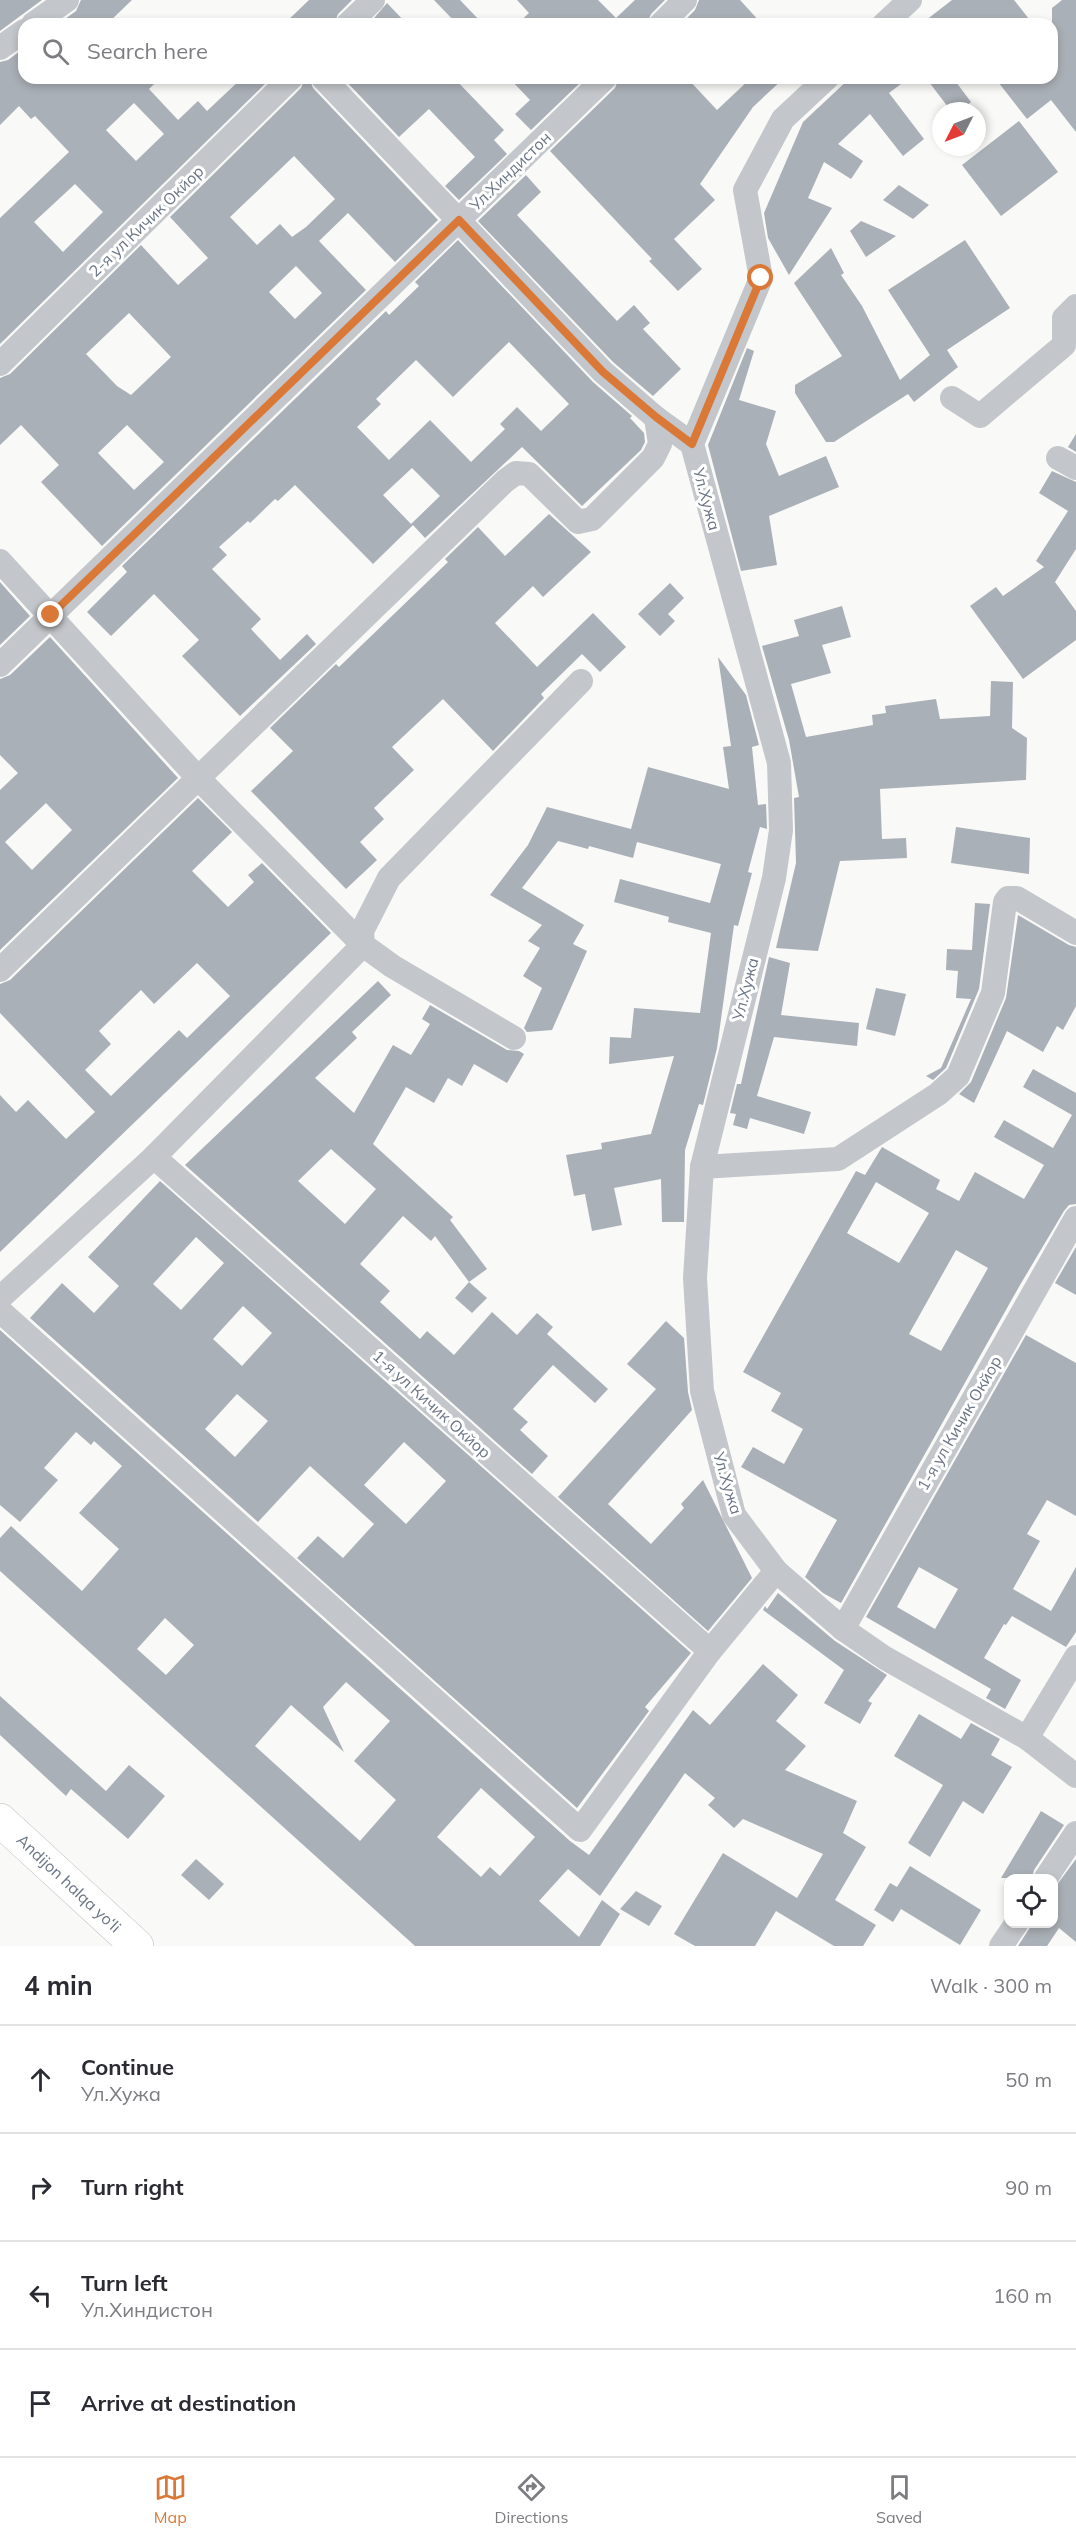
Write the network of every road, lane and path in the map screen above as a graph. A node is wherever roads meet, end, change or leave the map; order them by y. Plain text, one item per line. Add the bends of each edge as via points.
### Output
1 (67, 0) edge
2 (373, 0) edge
3 (685, 0) edge
4 (910, 0) edge
5 (42, 18) edge
6 (354, 18) edge
7 (667, 18) edge
8 (890, 18) edge
9 (18, 35) edge
10 (0, 48) edge
11 (285, 84) edge
12 (329, 84) edge
13 (599, 84) edge
14 (821, 84) edge
15 (459, 220) junction
16 (1076, 306) edge
17 (0, 364) edge
18 (952, 398) dead end
19 (656, 417) junction
20 (692, 444) junction
21 (0, 561) edge
22 (51, 615) junction
23 (0, 665) edge
24 (581, 681) dead end
25 (198, 778) junction
26 (1076, 933) edge
27 (363, 945) junction
28 (0, 970) edge
29 (514, 1038) dead end
30 (154, 1158) junction
31 (702, 1167) junction
32 (1076, 1218) edge
33 (0, 1298) edge
34 (0, 1311) edge
35 (776, 1571) junction
36 (843, 1629) junction
37 (710, 1651) junction
38 (1076, 1658) edge
39 (1027, 1738) junction
40 (1076, 1776) edge
41 (0, 1820) edge
42 (1076, 1833) edge
43 (1049, 1874) edge
44 (1013, 1928) edge
45 (137, 1946) edge
46 (1001, 1946) edge

1 - 5 street
2 - 6 street
3 - 7 street
4 - 8 street
9 - 10 street
11 - 17 street, 2-я ул Кичик Окйор
12 - 15 street
13 - 15 street, Ул.Хиндистон
14 - 20 street via 783,119 745,190 761,278
15 - 19 street via 603,372
15 - 22 street, Ул.Хиндистон
16 - 18 street via 1064,318 1064,345 980,416
19 - 20 street
19 - 25 street via 660,444 653,458 592,519 578,522 529,474 516,473 505,481
20 - 31 street, Ул.Хужа via 779,763 782,830 774,878
21 - 22 street
22 - 23 street, Ул.Хиндистон
22 - 25 street
24 - 27 street via 389,878 362,932
25 - 27 street
25 - 28 street
26 - 31 street via 1017,898 1008,898 993,993 958,1076 938,1094 838,1159
27 - 29 street
27 - 30 street
30 - 33 street
30 - 37 street, 1-я ул Кичик Окйор
31 - 35 street, Ул.Хужа via 695,1278 702,1391 734,1515
32 - 36 street, 1-я ул Кичик Окйор
34 - 37 street via 580,1830
35 - 36 street, Ул.Хужа
35 - 37 street
36 - 39 street, Ул.Хужа via 885,1658
38 - 39 street
39 - 40 street, Ул.Хужа
41 - 45 highway, Andijon halqa yo‘li
42 - 43 street
44 - 46 street

